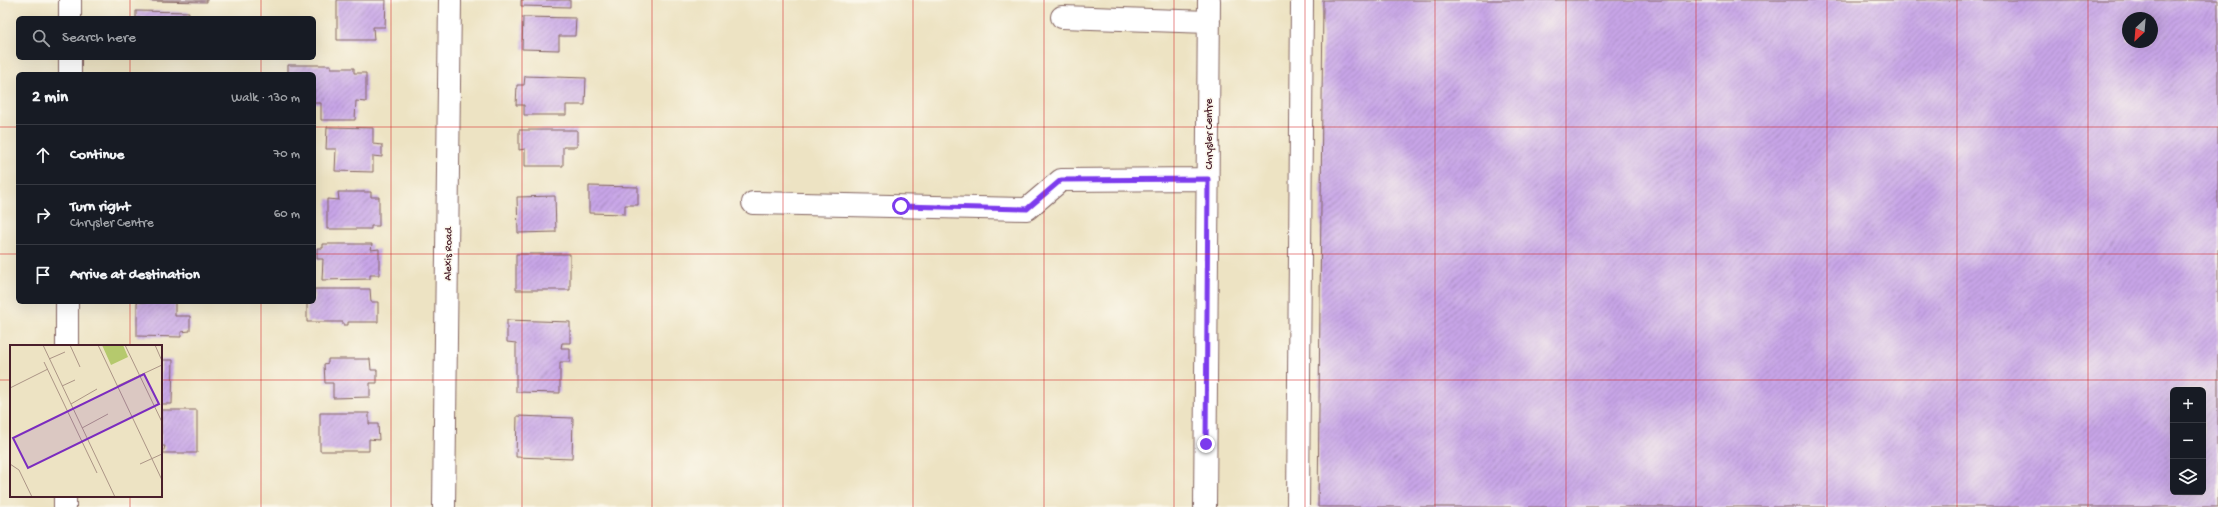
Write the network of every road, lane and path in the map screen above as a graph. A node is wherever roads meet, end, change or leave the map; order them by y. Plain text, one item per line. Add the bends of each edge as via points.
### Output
1 (70, 0) edge
2 (450, 0) edge
3 (1209, 0) edge
4 (1302, 0) edge
5 (70, 16) edge
6 (1062, 17) dead end
7 (1209, 22) junction
8 (70, 60) edge
9 (70, 72) edge
10 (1208, 179) junction
11 (753, 203) dead end
12 (67, 304) edge
13 (67, 345) edge
14 (444, 507) edge
15 (1205, 507) edge
16 (1298, 507) edge

1 - 5 street
2 - 14 street, Alexis Road
3 - 7 street, Chrysler Centre
4 - 16 street
6 - 7 street
7 - 10 street, Chrysler Centre
8 - 9 street
10 - 11 street via 1061,180 1027,209
10 - 15 street, Chrysler Centre
12 - 13 street

